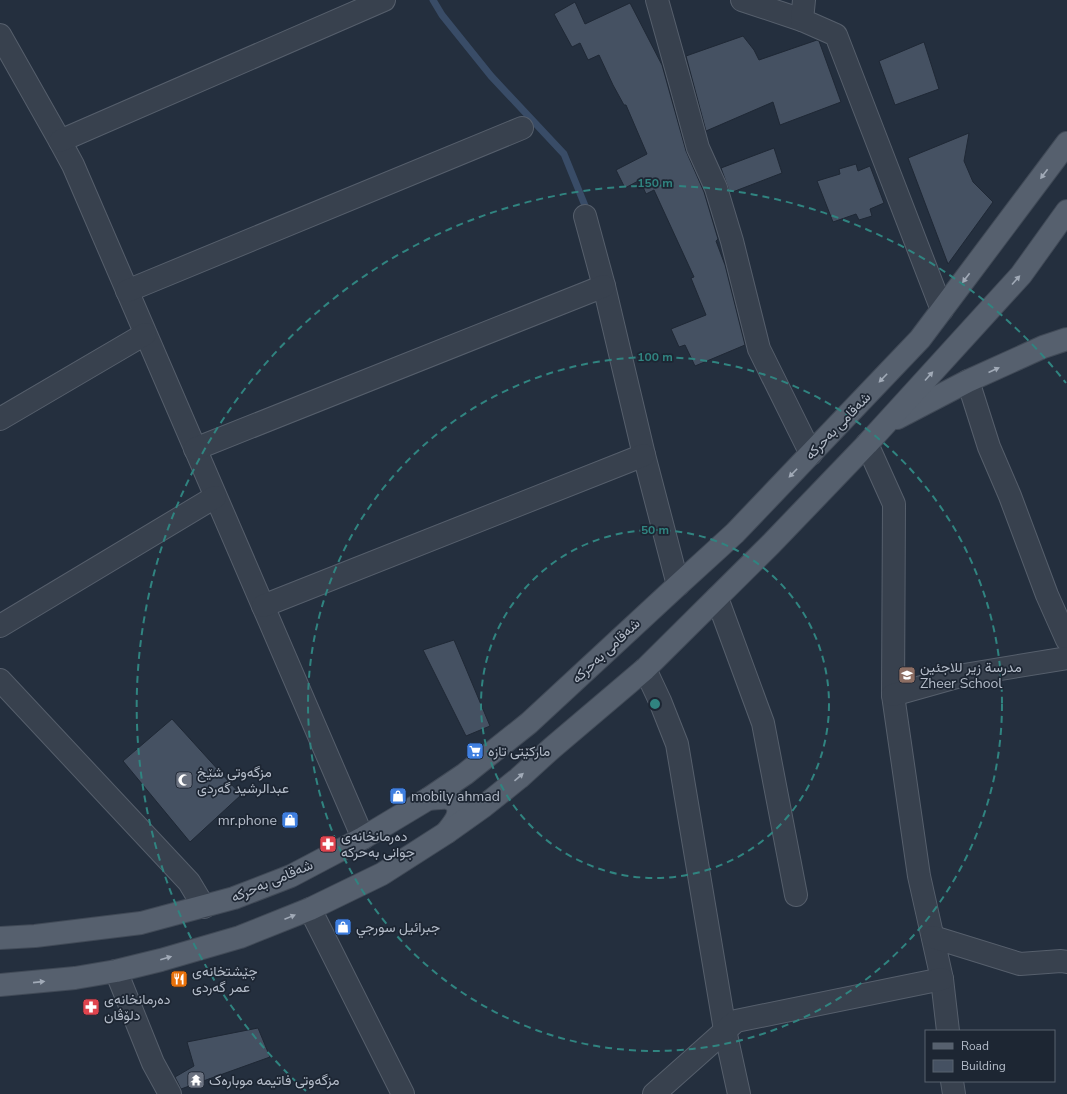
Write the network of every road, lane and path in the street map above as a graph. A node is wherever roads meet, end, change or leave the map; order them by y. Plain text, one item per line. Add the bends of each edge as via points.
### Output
1 (384, 0) edge
2 (657, 0) edge
3 (742, 0) edge
4 (803, 10) edge
5 (0, 34) edge
6 (522, 128) dead end
7 (60, 141) junction
8 (1067, 143) edge
9 (1067, 211) edge
10 (586, 216) dead end
11 (604, 286) junction
12 (127, 291) junction
13 (942, 310) junction
14 (145, 334) junction
15 (1067, 339) edge
16 (968, 381) junction
17 (1, 415) edge
18 (884, 426) junction
19 (867, 444) junction
20 (195, 449) junction
21 (811, 454) junction
22 (644, 455) junction
23 (215, 497) junction
24 (678, 585) junction
25 (717, 598) junction
26 (263, 606) junction
27 (0, 626) edge
28 (1067, 640) edge
29 (1067, 658) edge
30 (645, 669) junction
31 (0, 680) edge
32 (893, 695) junction
33 (529, 723) junction
34 (552, 748) junction
35 (428, 800) junction
36 (446, 833) junction
37 (363, 838) junction
38 (796, 895) dead end
39 (204, 907) junction
40 (310, 909) junction
41 (933, 937) junction
42 (0, 938) edge
43 (1067, 962) edge
44 (116, 971) junction
45 (942, 979) junction
46 (0, 985) edge
47 (725, 1030) junction
48 (948, 1030) edge
49 (952, 1082) edge
50 (170, 1094) edge
51 (403, 1094) edge
52 (654, 1094) edge
53 (738, 1094) edge
54 (954, 1094) edge

1 - 7 street
2 - 21 street via 698,148 716,188 732,241 759,349
3 - 4 street
4 - 13 street via 836,35
5 - 7 street
6 - 12 street
7 - 12 street via 73,165
8 -> 13 main road, شەقامی بەحرکە
18 -> 9 main road via 1021,275
10 - 11 street
11 - 20 street
11 - 22 street
12 - 14 street
13 -> 21 main road, شەقامی بەحرکە via 920,339
14 - 17 street
14 - 20 street
16 -> 15 main road via 1043,347
16 - 18 main road
16 - 28 street via 989,447 1046,595
18 - 19 main road
19 - 25 main road
19 - 32 street via 894,504
20 - 23 street
21 -> 24 main road, شەقامی بەحرکە via 735,533
22 - 24 street
22 - 26 street
23 - 26 street
23 - 27 street
24 - 33 main road, شەقامی بەحرکە
25 - 30 main road
25 - 38 street via 764,723
26 - 37 street
29 - 32 street via 964,675
30 - 34 main road
30 - 47 street via 678,744
31 - 39 street via 189,882
32 - 41 street via 919,876
33 - 34 main road via 524,733 525,746 536,752
33 - 35 main road, شەقامی بەحرکە
36 -> 34 main road via 519,778
35 - 36 main road via 446,798 456,804 458,816
35 - 37 main road, شەقامی بەحرکە
36 - 40 main road via 382,874
37 - 39 main road, شەقامی بەحرکە via 291,876
39 - 42 main road, شەقامی بەحرکە via 133,924
44 -> 40 main road via 240,937
40 - 51 street
41 - 43 street via 1020,964
41 - 45 street
46 -> 44 main road via 75,978
44 - 50 street via 153,1063
45 - 47 street via 736,1021
45 - 48 street
47 - 52 street
47 - 53 street
49 - 54 street

